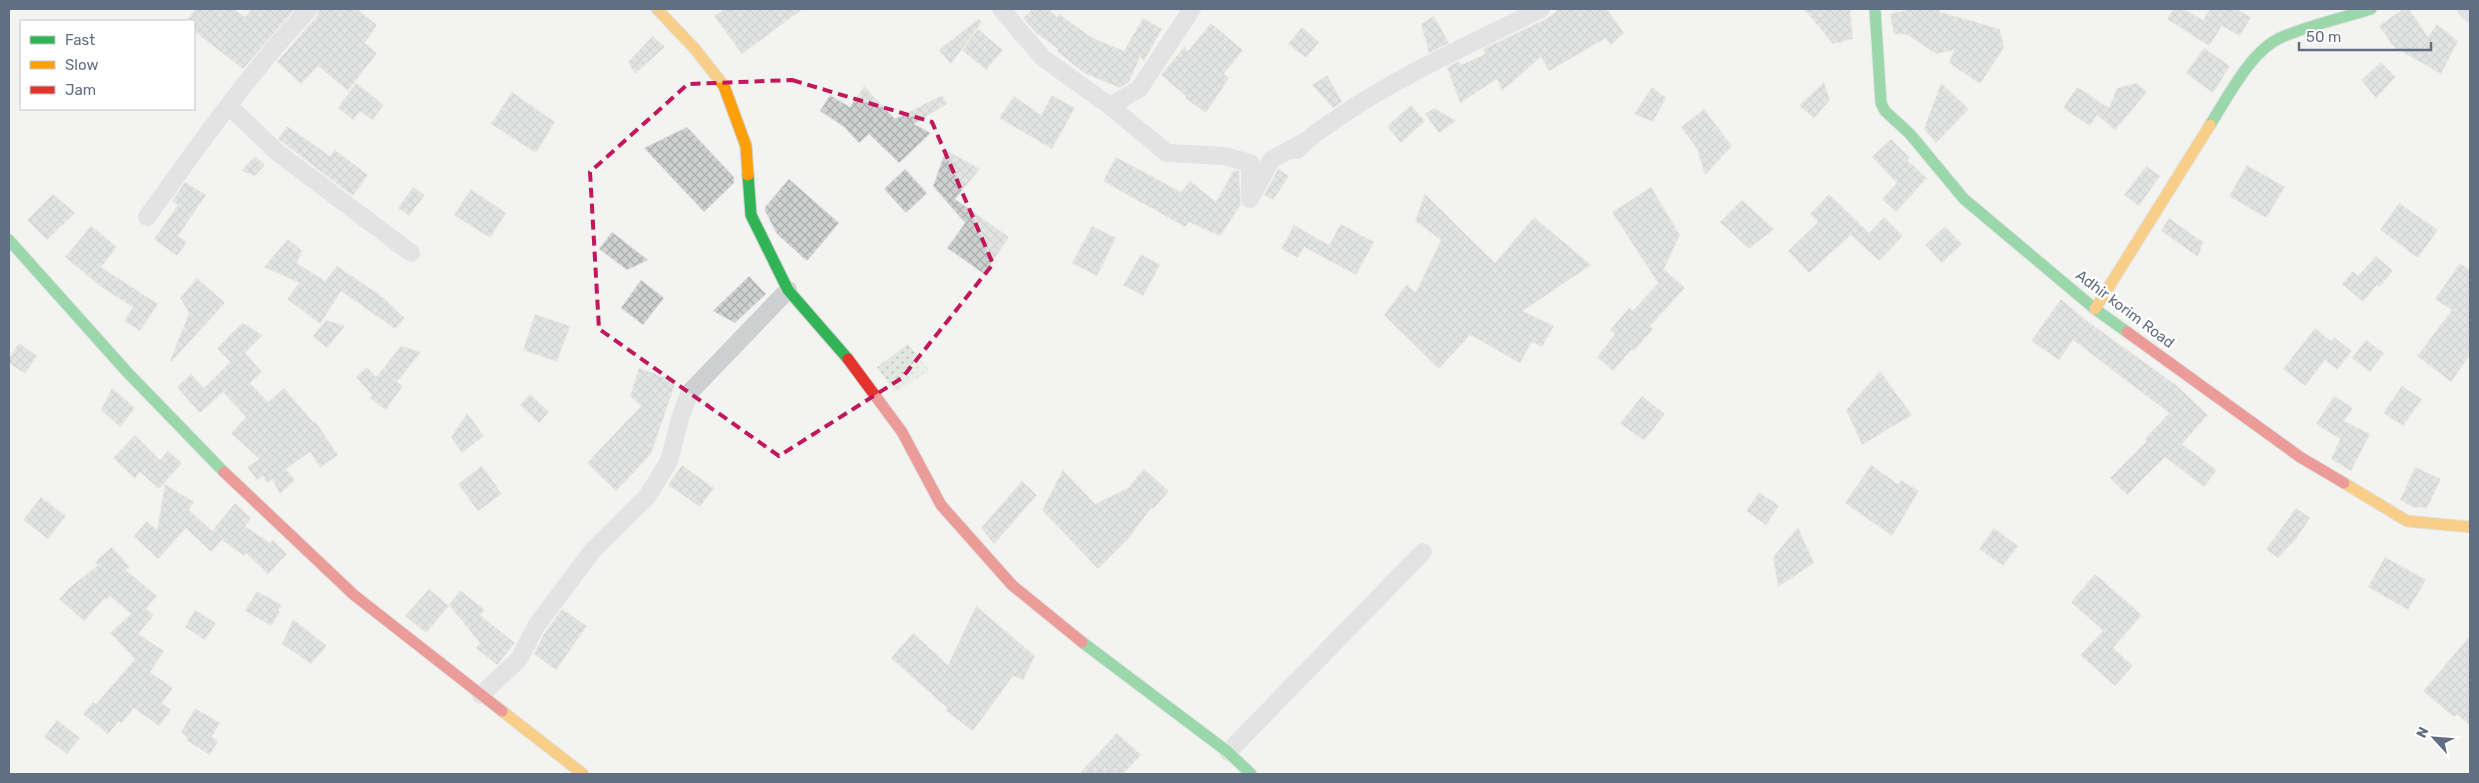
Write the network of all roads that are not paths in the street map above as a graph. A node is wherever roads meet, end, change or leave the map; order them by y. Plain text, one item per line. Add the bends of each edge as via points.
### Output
1 (309, 9) edge
2 (657, 9) edge
3 (1001, 9) edge
4 (1192, 9) edge
5 (1540, 9) edge
6 (1876, 9) edge
7 (2371, 9) edge
8 (2466, 9) edge
9 (2470, 13) edge
10 (229, 106) junction
11 (1110, 106) junction
12 (147, 217) dead end
13 (9, 240) edge
14 (411, 253) dead end
15 (788, 290) junction
16 (2095, 308) junction
17 (2470, 527) edge
18 (1423, 552) dead end
19 (481, 695) junction
20 (1228, 752) junction
21 (583, 774) edge
22 (1250, 774) edge

1 - 10 street
2 - 15 street via 724,86 746,146 751,214
3 - 11 street via 1043,58
4 - 11 street via 1140,89
5 - 11 street via 1383,90 1299,148 1271,160 1250,199 1250,163 1224,156 1167,154
6 - 16 street, Adhir korim Road via 1878,94 1884,111 1910,134 1964,199
7 - 16 street via 2281,37 2262,51 2242,74
8 - 9 street
10 - 12 street
10 - 14 street via 278,153
13 - 19 street via 128,373 238,486 354,595
15 - 19 street via 690,392 669,461 646,497 592,550 536,626 519,659
15 - 20 street via 859,371 902,432 941,505 1012,585 1099,656
16 - 17 street, Adhir korim Road via 2300,457 2364,497 2407,520
18 - 20 street
19 - 21 street
20 - 22 street

